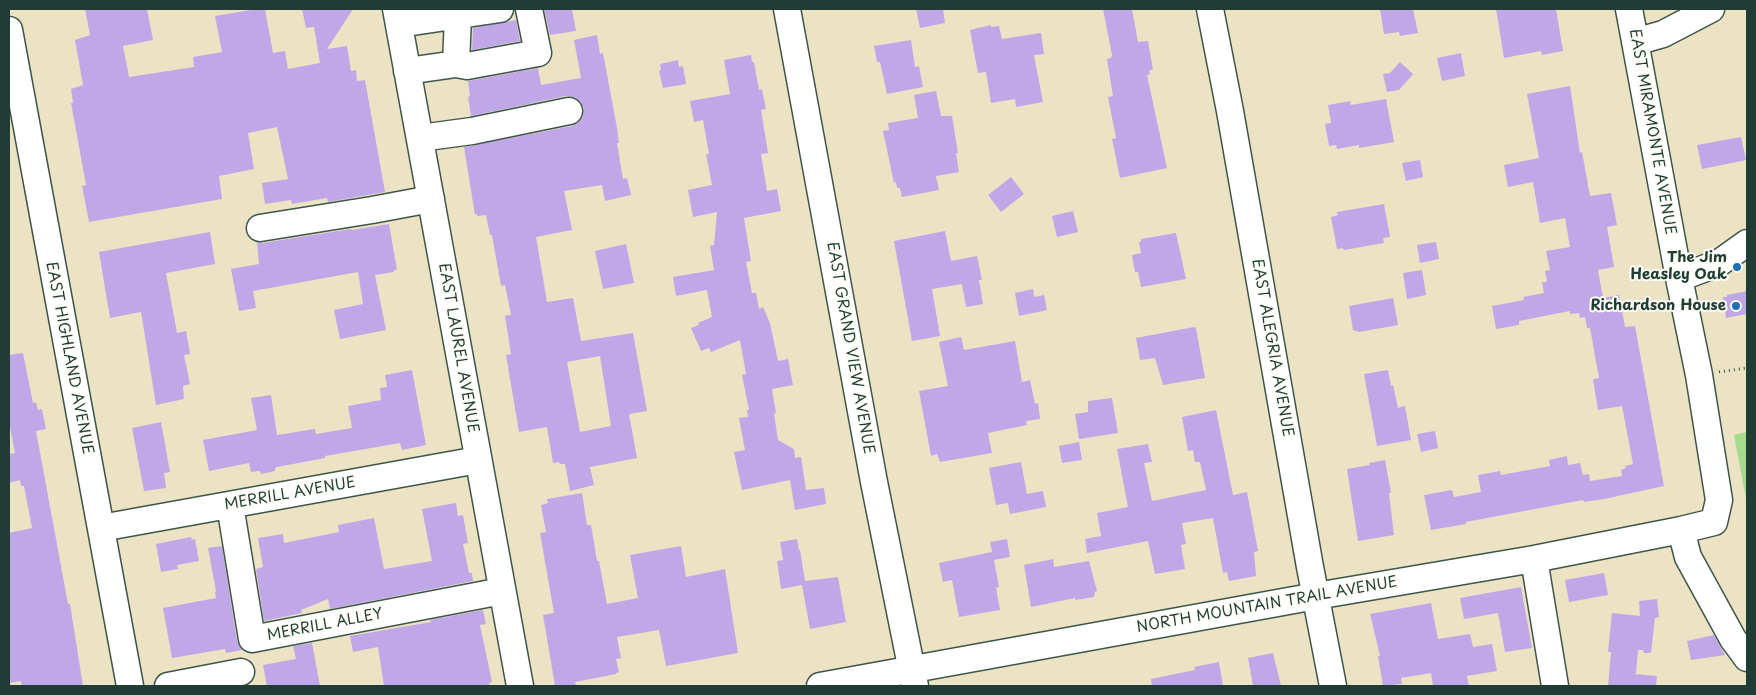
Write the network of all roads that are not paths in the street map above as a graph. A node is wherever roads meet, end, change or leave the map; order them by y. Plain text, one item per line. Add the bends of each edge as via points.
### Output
1 (500, 9) edge
2 (529, 9) edge
3 (787, 9) edge
4 (1210, 9) edge
5 (1629, 9) edge
6 (1711, 9) edge
7 (397, 16) edge
8 (458, 16) junction
9 (9, 30) edge
10 (1635, 42) junction
11 (456, 64) junction
12 (408, 71) junction
13 (569, 111) dead end
14 (420, 138) junction
15 (431, 199) junction
16 (260, 228) dead end
17 (1747, 244) edge
18 (1679, 278) junction
19 (478, 460) junction
20 (230, 504) junction
21 (1714, 522) joint
22 (101, 528) junction
23 (1681, 530) junction
24 (1534, 558) junction
25 (502, 590) junction
26 (1316, 596) junction
27 (1747, 658) edge
28 (241, 672) dead end
29 (913, 678) edge
30 (130, 686) edge
31 (168, 686) edge
32 (520, 686) edge
33 (820, 686) edge
34 (1333, 686) edge
35 (1555, 686) edge

1 - 8 street
2 - 11 street via 538,54 468,66
3 - 29 street, EAST GRAND VIEW AVENUE
4 - 26 street, EAST ALEGRIA AVENUE
5 - 10 street, EAST MIRAMONTE AVENUE
6 - 10 street via 1663,34
7 - 8 street
7 - 12 street, EAST LAUREL AVENUE
8 - 11 street
9 - 22 street, EAST HIGHLAND AVENUE
10 - 18 street, EAST MIRAMONTE AVENUE
11 - 12 street
12 - 14 street, EAST LAUREL AVENUE
13 - 14 street
14 - 15 street, EAST LAUREL AVENUE
15 - 16 street
15 - 19 street, EAST LAUREL AVENUE
17 - 18 street via 1719,263
18 - 21 street, EAST MIRAMONTE AVENUE via 1719,500
19 - 20 street, MERRILL AVENUE
19 - 25 street, EAST LAUREL AVENUE
20 - 22 street, MERRILL AVENUE
20 - 25 street, MERRILL ALLEY via 252,639
21 - 23 street, NORTH MOUNTAIN TRAIL AVENUE
22 - 30 street, EAST HIGHLAND AVENUE
23 - 24 street, NORTH MOUNTAIN TRAIL AVENUE
23 - 27 street via 1688,557
24 - 26 street, NORTH MOUNTAIN TRAIL AVENUE
24 - 35 street
25 - 32 street, EAST LAUREL AVENUE
26 - 29 street, NORTH MOUNTAIN TRAIL AVENUE
26 - 34 street, EAST ALEGRIA AVENUE
28 - 31 street
29 - 33 street, NORTH MOUNTAIN TRAIL AVENUE

